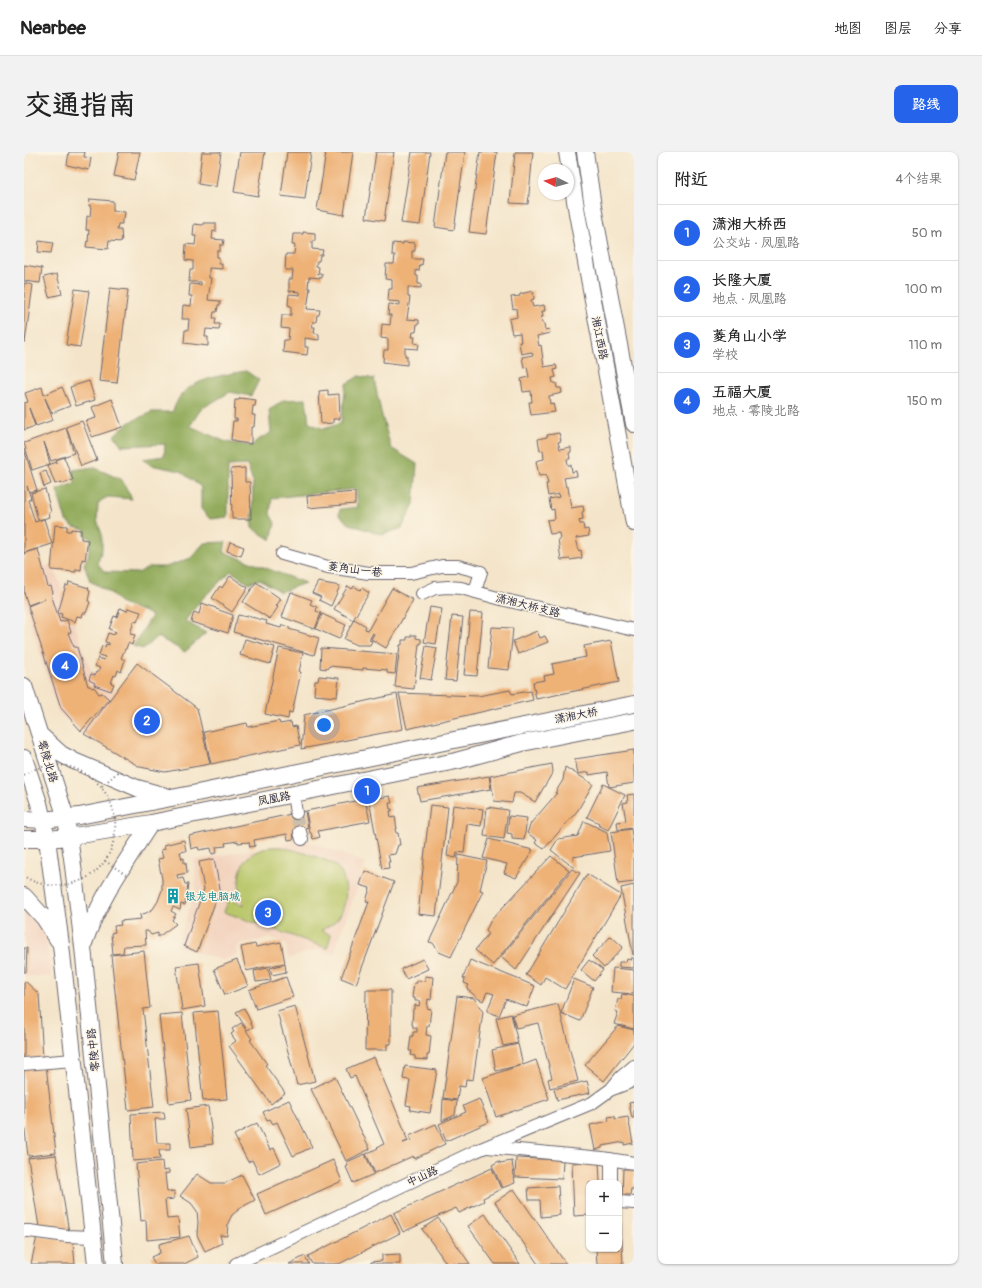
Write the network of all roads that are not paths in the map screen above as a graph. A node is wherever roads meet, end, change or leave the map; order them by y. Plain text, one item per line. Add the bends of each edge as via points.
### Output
1 (567, 152) edge
2 (585, 152) edge
3 (634, 424) edge
4 (634, 523) edge
5 (282, 554) dead end
6 (475, 591) junction
7 (422, 594) dead end
8 (634, 630) edge
9 (24, 686) edge
10 (634, 704) edge
11 (634, 708) edge
12 (586, 719) dead end
13 (634, 721) edge
14 (519, 727) joint
15 (40, 734) junction
16 (522, 743) joint
17 (24, 758) edge
18 (293, 794) junction
19 (173, 798) junction
20 (296, 813) tunnel mouth
21 (66, 818) junction
22 (24, 819) edge
23 (43, 820) junction
24 (151, 823) junction
25 (69, 837) junction
26 (24, 839) edge
27 (47, 839) junction
28 (24, 896) edge
29 (61, 945) junction
30 (83, 947) junction
31 (73, 1060) junction
32 (24, 1064) edge
33 (634, 1066) edge
34 (634, 1078) edge
35 (610, 1090) junction
36 (485, 1147) junction
37 (611, 1159) junction
38 (634, 1163) edge
39 (611, 1180) edge
40 (622, 1202) edge
41 (634, 1203) edge
42 (24, 1231) edge
43 (92, 1237) junction
44 (96, 1264) edge
45 (115, 1264) edge
46 (236, 1264) edge

1 - 4 main road, 湘江西路
2 - 3 main road, 湘江西路
5 - 6 street, 菱角山一巷 via 328,567 369,573 410,573 442,566 458,566 481,572
6 - 7 street, 潇湘大桥支路 via 448,587 435,588
6 - 8 street, 潇湘大桥支路
9 - 15 main road, 零陵北路
10 - 14 main road, 潇湘大桥
11 - 12 street
13 - 16 main road, 潇湘大桥
14 - 19 main road, 凤凰路
15 - 19 main road via 61,754 74,761 118,781
15 - 21 main road, 零陵北路
16 - 18 main road, 凤凰路 via 456,761
17 - 23 main road, 零陵北路
18 - 20 street
18 - 24 main road, 凤凰路
19 - 21 main road, 凤凰路
21 - 23 main road, 凤凰路
21 - 25 main road, 零陵北路
22 - 23 main road, 凤凰路
23 - 27 main road, 零陵北路
24 - 25 main road, 凤凰路
24 - 30 main road via 94,916
25 - 27 main road, 凤凰路
25 - 30 main road, 零陵中路
26 - 27 main road, 凤凰路
27 - 29 main road, 零陵中路
28 - 29 main road via 44,918
29 - 31 main road, 零陵中路
30 - 45 main road, 零陵中路
31 - 32 street
31 - 43 main road, 零陵中路
33 - 35 street, 中山路 via 621,1076
34 - 35 street, 中山路
35 - 36 street, 中山路 via 592,1103
36 - 37 street
36 - 46 street, 中山路
37 - 38 street
37 - 39 street
40 - 41 street
42 - 43 street
43 - 44 main road, 零陵中路

